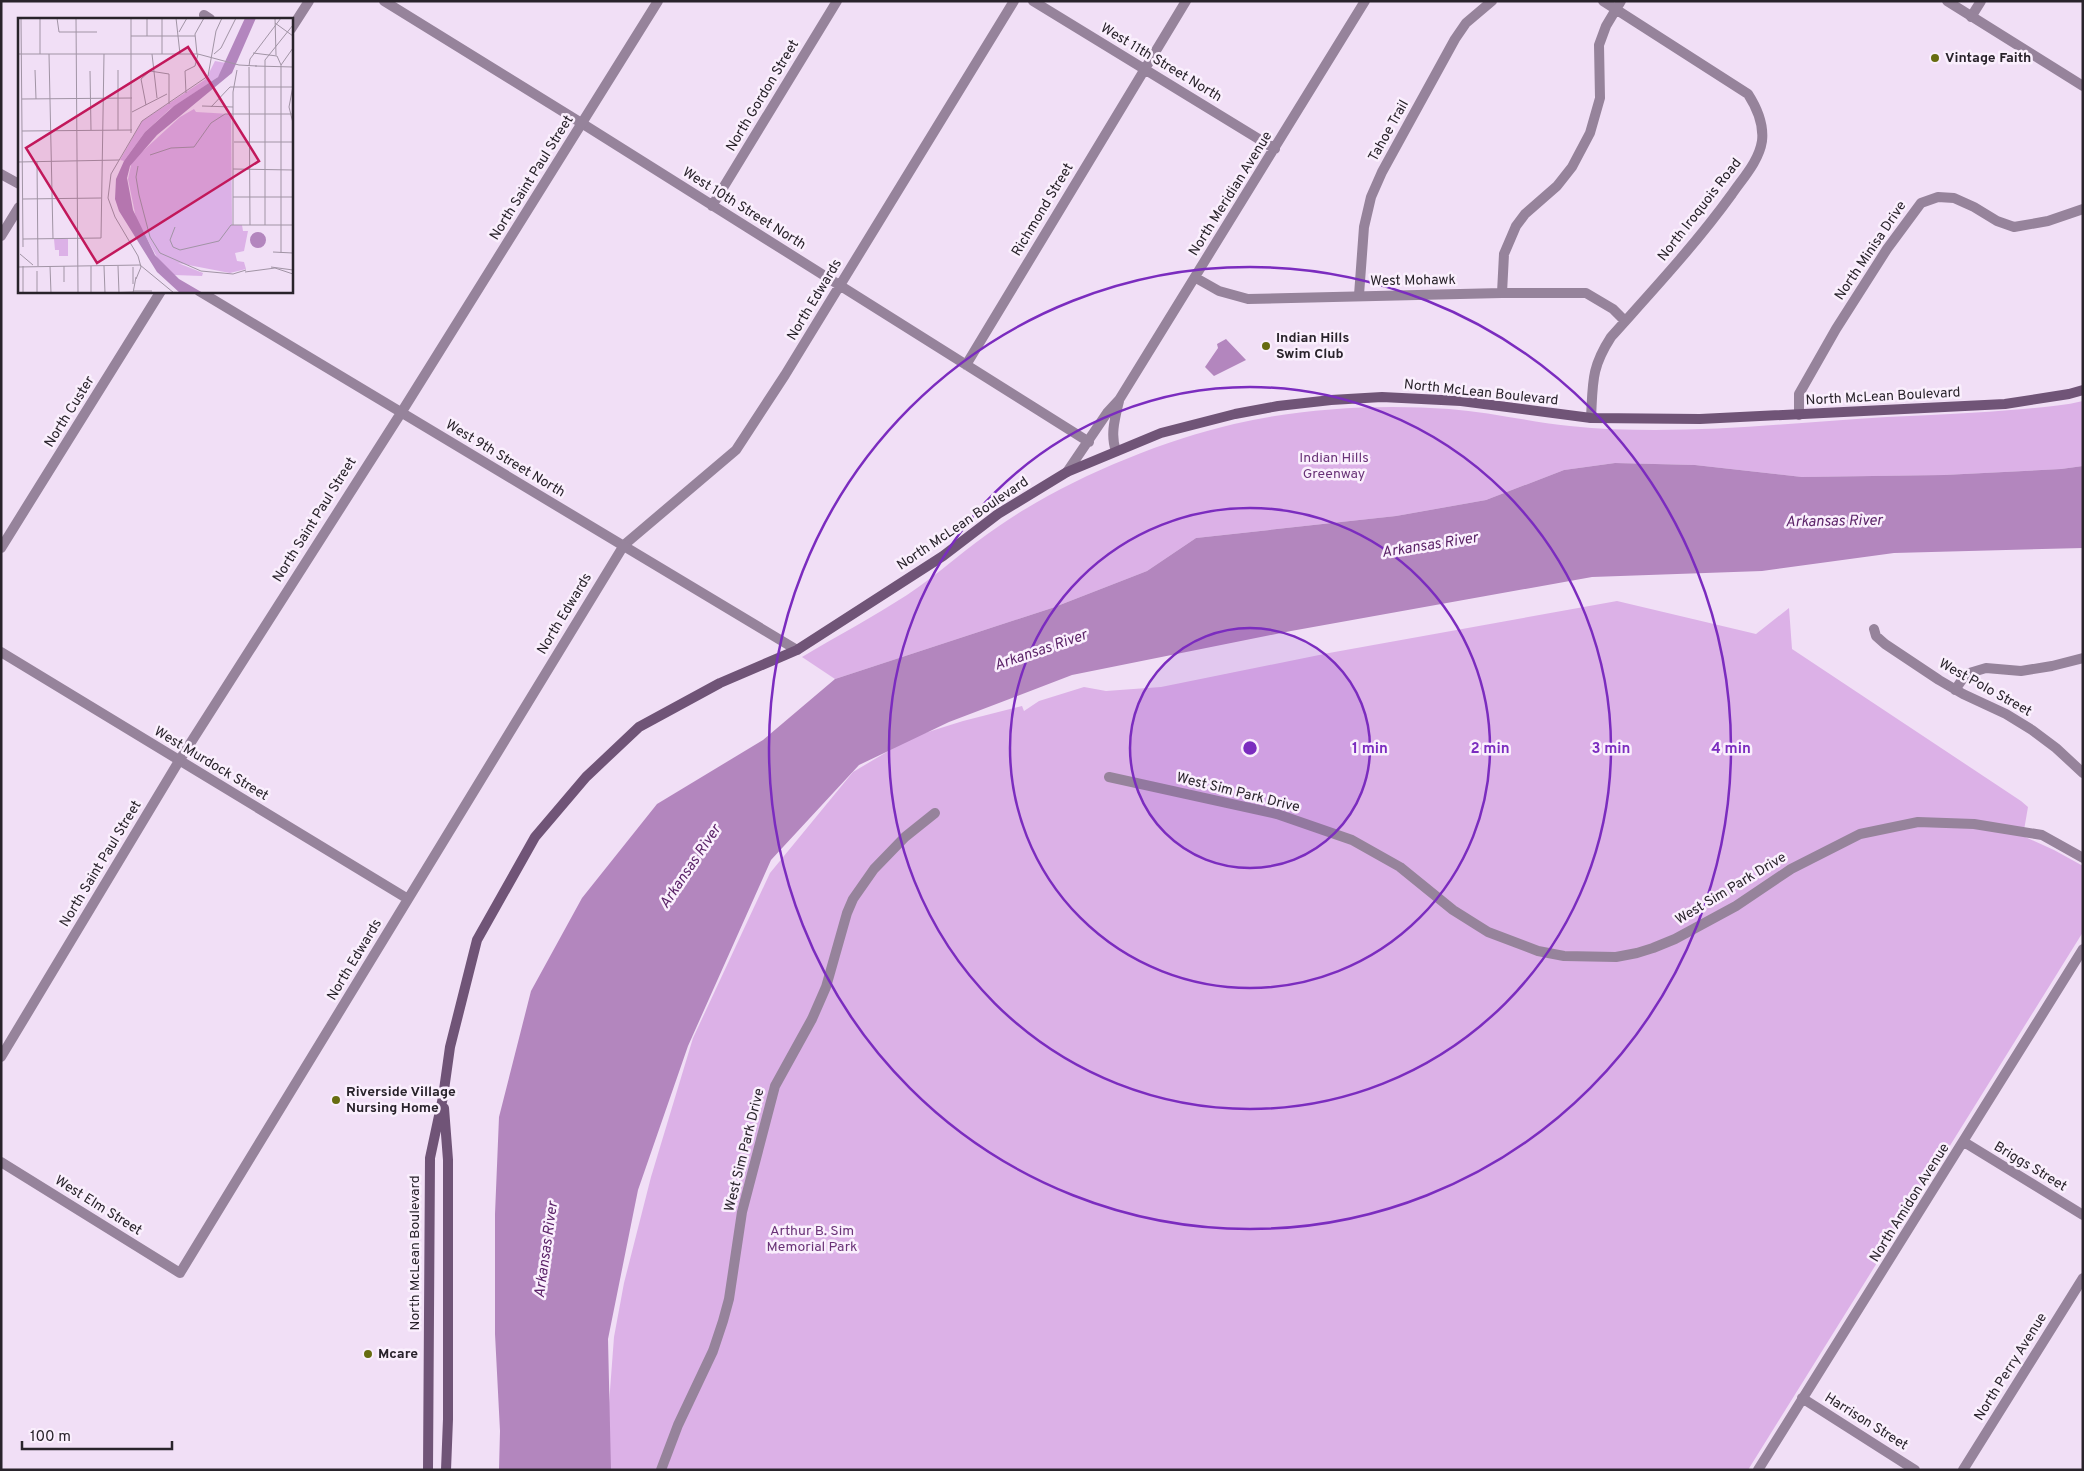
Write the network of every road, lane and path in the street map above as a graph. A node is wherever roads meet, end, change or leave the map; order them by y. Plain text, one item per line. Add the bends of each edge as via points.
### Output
1 (309, 1) edge
2 (384, 1) edge
3 (658, 1) edge
4 (837, 1) edge
5 (1014, 1) edge
6 (1033, 1) edge
7 (1186, 1) edge
8 (1365, 1) edge
9 (1492, 1) edge
10 (1603, 1) edge
11 (1947, 1) edge
12 (1981, 1) edge
13 (1619, 5) edge
14 (1971, 17) junction
15 (292, 27) edge
16 (1144, 69) junction
17 (2083, 86) edge
18 (583, 124) junction
19 (1275, 149) junction
20 (1, 174) edge
21 (18, 183) edge
22 (712, 206) junction
23 (18, 209) edge
24 (2083, 209) edge
25 (1, 236) edge
26 (1196, 278) junction
27 (840, 286) junction
28 (160, 292) edge
29 (201, 292) edge
30 (1502, 293) junction
31 (1359, 295) junction
32 (1625, 321) junction
33 (966, 365) junction
34 (2083, 390) edge
35 (1119, 400) junction
36 (401, 413) junction
37 (1799, 415) junction
38 (1590, 418) junction
39 (1089, 442) junction
40 (1116, 451) junction
41 (1067, 472) junction
42 (624, 545) junction
43 (1, 548) edge
44 (1874, 629) dead end
45 (796, 650) junction
46 (1, 652) edge
47 (2083, 658) edge
48 (1955, 690) junction
49 (179, 761) junction
50 (2083, 773) edge
51 (1110, 776) dead end
52 (936, 813) dead end
53 (2083, 858) edge
54 (408, 899) junction
55 (2083, 949) edge
56 (1, 1057) edge
57 (442, 1097) junction
58 (1964, 1142) junction
59 (1, 1162) edge
60 (2083, 1215) edge
61 (180, 1274) joint
62 (2083, 1278) edge
63 (1802, 1398) junction
64 (428, 1470) edge
65 (446, 1470) edge
66 (661, 1470) edge
67 (1758, 1470) edge
68 (1915, 1470) edge
69 (1963, 1470) edge

1 - 15 street
2 - 18 street, West 10th Street North
3 - 18 street, North Saint Paul Street
4 - 22 street, North Gordon Street
5 - 27 street, North Edwards
6 - 16 street, West 11th Street North
7 - 16 street, Richmond Street
8 - 19 street, North Meridian Avenue
9 - 31 street, Tahoe Trail via 1466,23 1454,39 1382,172 1371,197 1364,226
10 - 13 street
11 - 14 street
12 - 14 street
13 - 30 street via 1599,45 1600,98 1590,134 1557,186 1516,226 1504,254
13 - 32 street, North Iroquois Road via 1748,94 1756,107 1762,141 1754,164 1705,232
14 - 17 street
16 - 19 street, West 11th Street North
16 - 33 street, Richmond Street
18 - 22 street, West 10th Street North
18 - 36 street, North Saint Paul Street
19 - 26 street, North Meridian Avenue
20 - 21 street
22 - 27 street, West 10th Street North
23 - 25 street
24 - 37 street, North Minisa Drive via 2048,221 2014,227 1997,222 1954,198 1938,196 1921,203 1836,329 1799,394
26 - 31 street, West Mohawk via 1219,290 1248,299
26 - 35 street, North Meridian Avenue
27 - 33 street, West 10th Street North
27 - 42 street, North Edwards via 736,450
28 - 43 street, North Custer
29 - 36 street, West 9th Street North
30 - 31 street, West Mohawk
30 - 32 street, West Mohawk via 1586,293 1613,309
32 - 38 street, North Iroquois Road via 1611,337 1595,366
33 - 39 street, West 10th Street North
34 - 37 main road, North McLean Boulevard via 2005,404
35 - 39 street, North Meridian Avenue
35 - 40 street, North Meridian Avenue via 1113,428
36 - 42 street, West 9th Street North
36 - 49 street, North Saint Paul Street
37 - 38 main road, North McLean Boulevard via 1700,419
38 - 40 main road, North McLean Boulevard via 1461,402 1382,397 1331,400 1235,414 1161,433
39 - 41 street, North Meridian Avenue
40 - 41 main road, North McLean Boulevard
41 - 45 main road, North McLean Boulevard via 998,514 943,556
42 - 45 street, West 9th Street North
42 - 54 street, North Edwards
44 - 48 street, West Polo Street via 1876,636 1885,644
45 - 57 main road, North McLean Boulevard via 720,683 639,727 586,777 535,837 477,940 450,1048
46 - 49 street, West Murdock Street
47 - 48 street via 2021,671 1986,668 1966,674
48 - 50 street, West Polo Street via 2032,730
49 - 54 street, West Murdock Street
49 - 56 street, North Saint Paul Street
51 - 53 street, West Sim Park Drive via 1277,814 1352,840 1400,867 1454,910 1488,932 1538,951 1564,956 1616,957 1675,939 1736,906 1791,869 1860,834 1918,822 1974,824 2042,835
52 - 66 street, West Sim Park Drive via 905,837 874,869 847,912 826,987 775,1086 742,1212 723,1321
54 - 61 street, North Edwards
55 - 58 street, North Amidon Avenue
57 - 64 main road, North McLean Boulevard via 430,1158
57 - 65 main road, North McLean Boulevard via 448,1160
58 - 60 street, Briggs Street
58 - 63 street, North Amidon Avenue
59 - 61 street, West Elm Street
62 - 69 street, North Perry Avenue
63 - 67 street, North Amidon Avenue
63 - 68 street, Harrison Street

